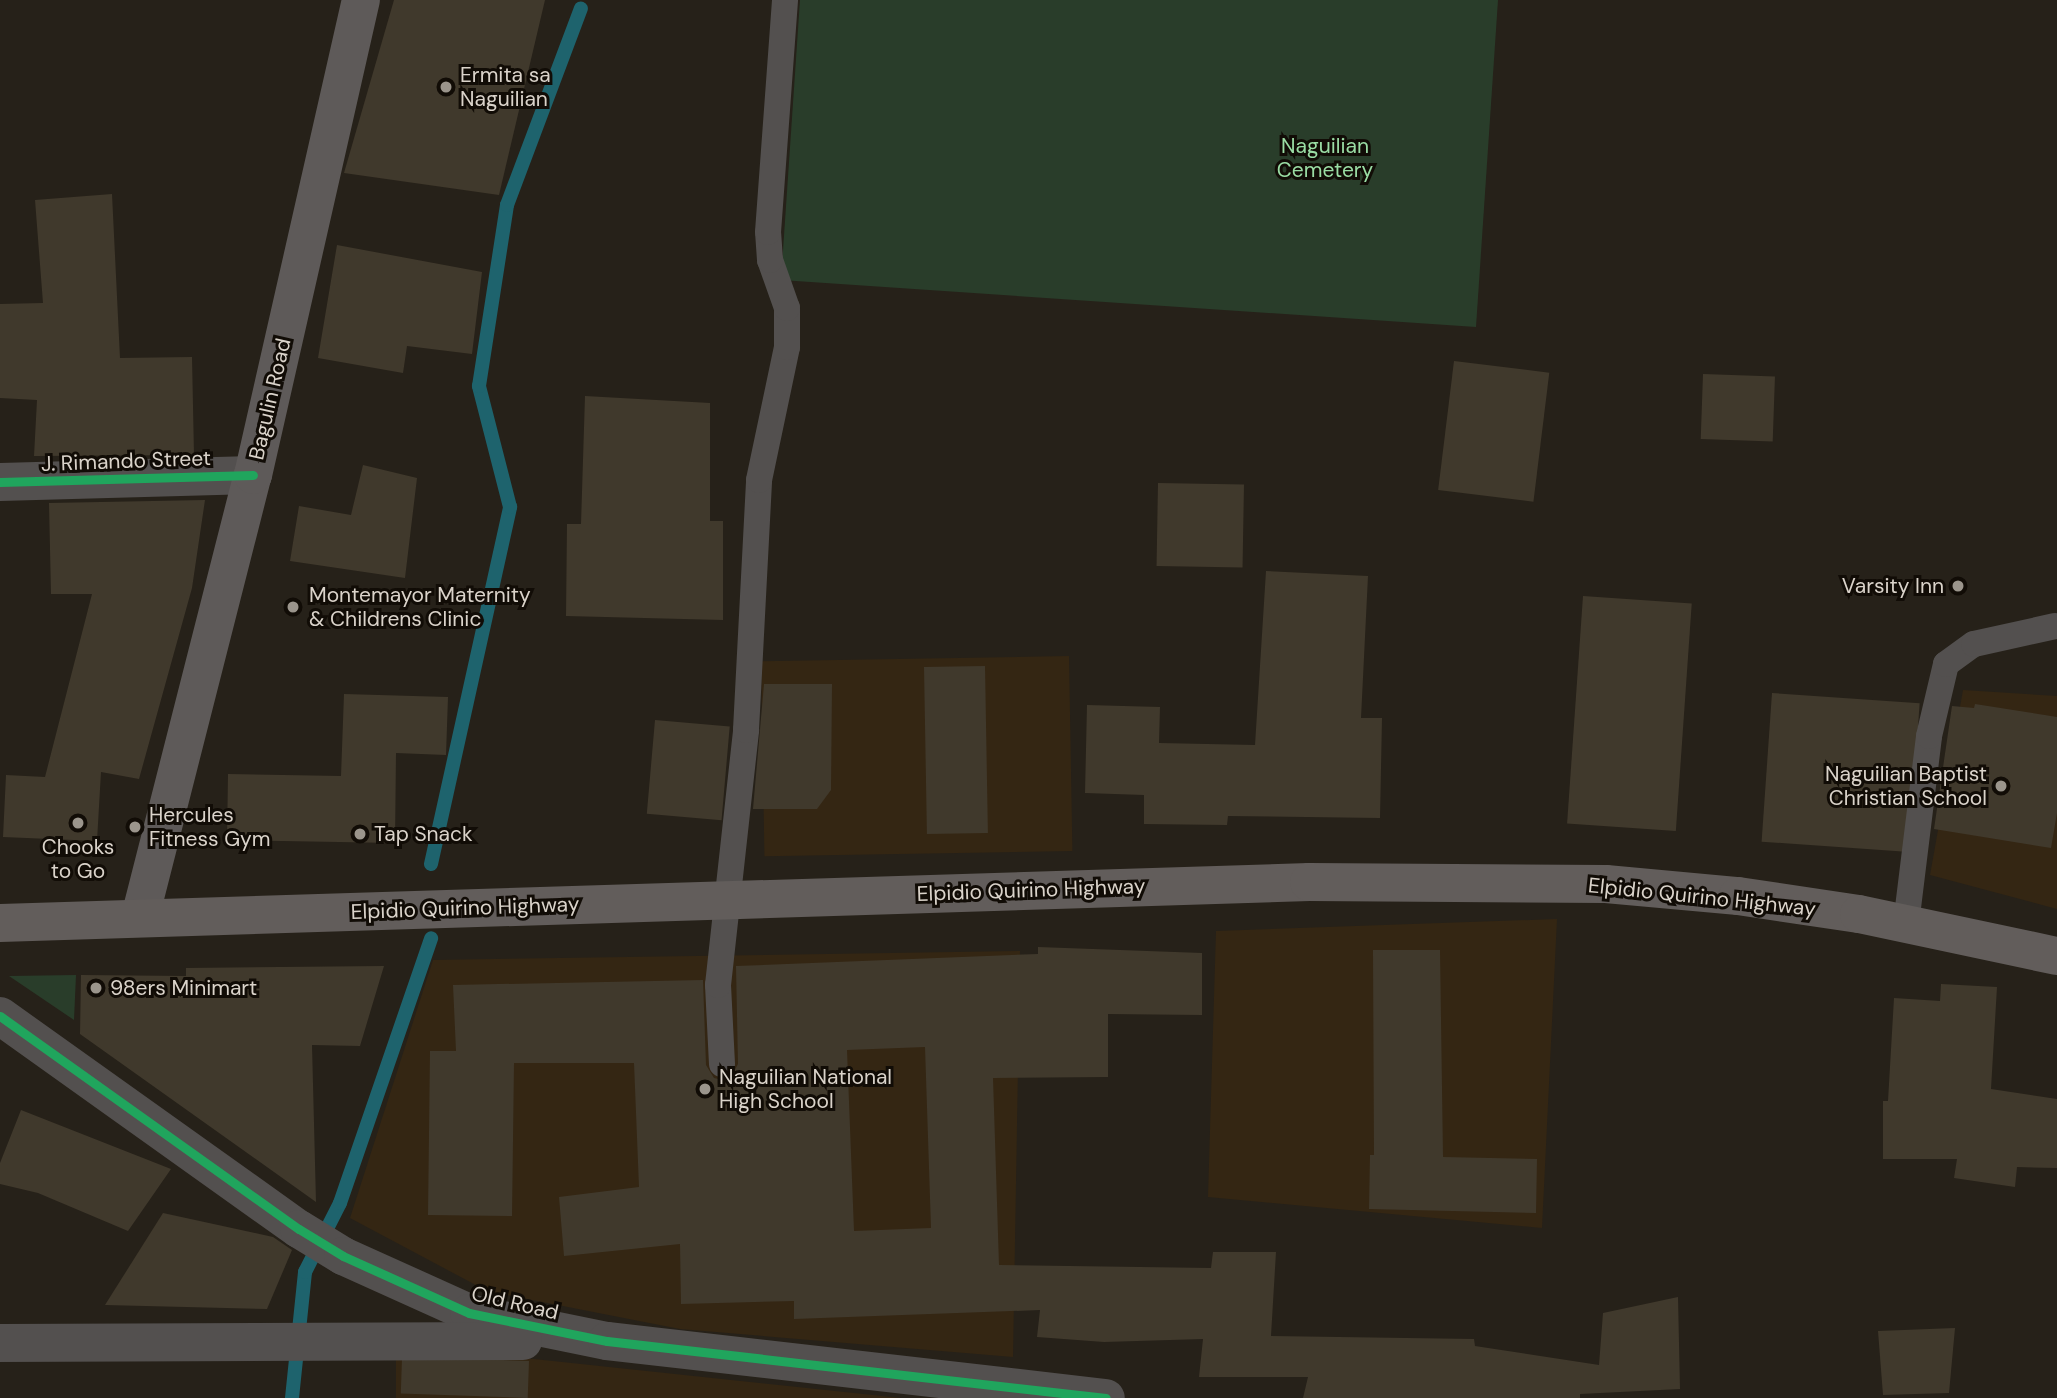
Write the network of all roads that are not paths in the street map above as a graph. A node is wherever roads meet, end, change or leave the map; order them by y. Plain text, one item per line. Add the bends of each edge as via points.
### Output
1 (361, 0) edge
2 (785, 0) edge
3 (253, 475) junction
4 (0, 482) edge
5 (2055, 626) dead end
6 (730, 901) junction
7 (140, 917) junction
8 (0, 923) edge
9 (1906, 924) junction
10 (2057, 956) edge
11 (0, 1016) edge
12 (722, 1064) dead end
13 (607, 1341) junction
14 (0, 1343) edge
15 (1106, 1398) edge

1 - 3 main road, Bagulin Road
2 - 6 lane via 768,232 769,260 787,308 787,347 759,480 746,730
3 - 4 street, J. Rimando Street
3 - 7 main road, Bagulin Road
5 - 9 lane via 1973,644 1946,664 1929,736
6 - 7 highway, Elpidio Quirino Highway
6 - 9 highway, Elpidio Quirino Highway via 1309,882 1606,884 1738,896
6 - 12 lane via 718,985
7 - 8 highway, Elpidio Quirino Highway
9 - 10 highway, Elpidio Quirino Highway
11 - 13 street, Old Road via 343,1256 469,1313
13 - 14 street
13 - 15 street, Old Road

